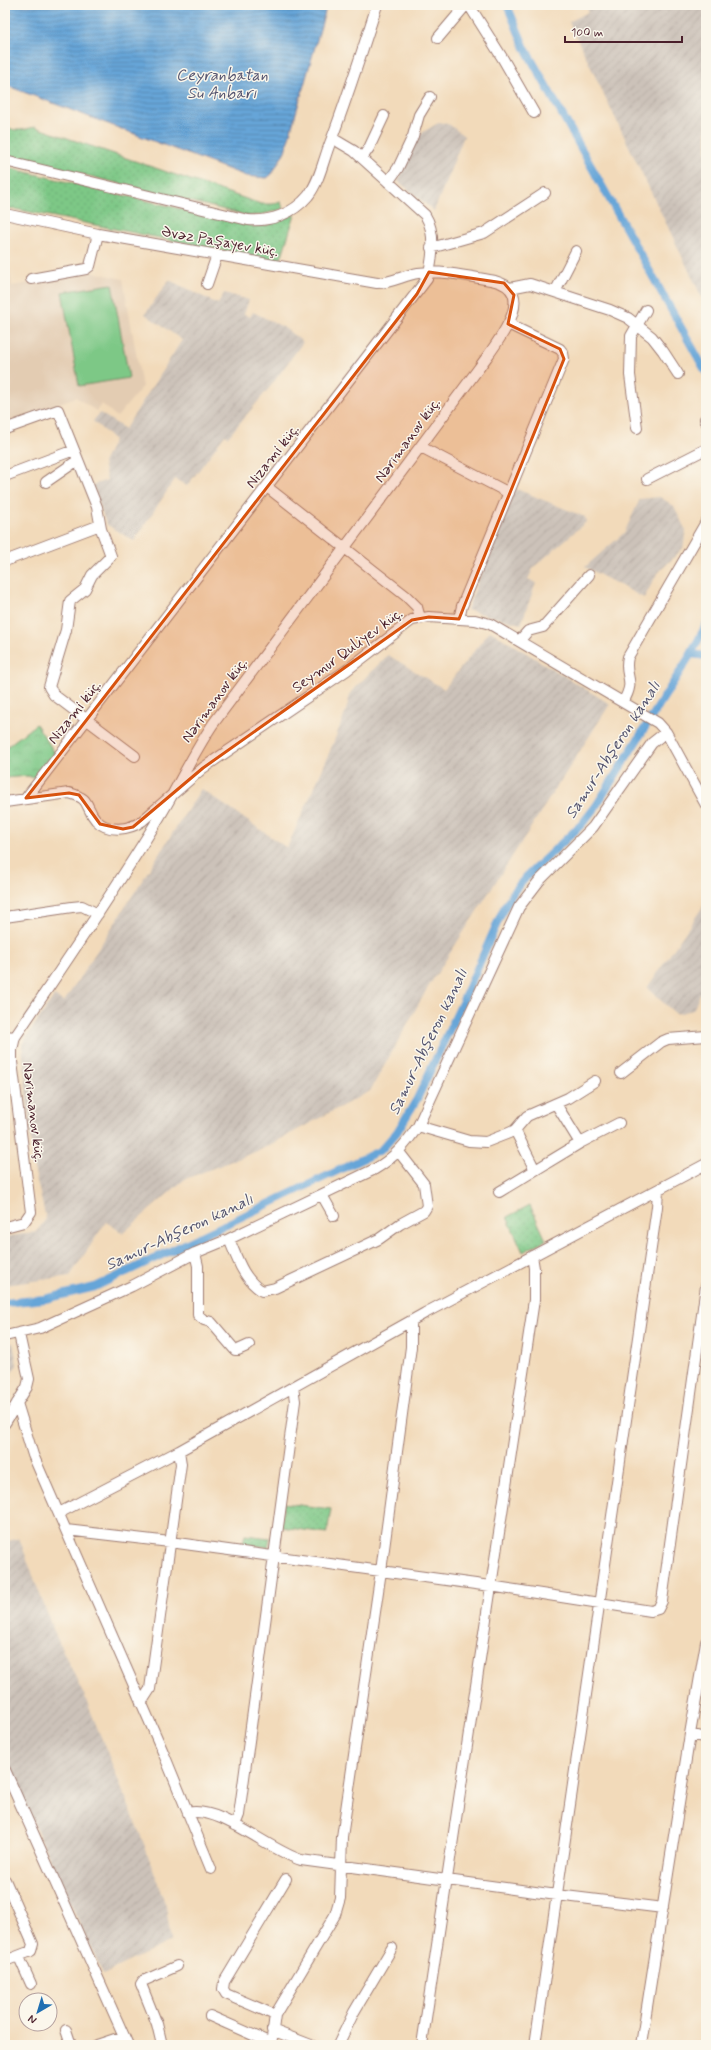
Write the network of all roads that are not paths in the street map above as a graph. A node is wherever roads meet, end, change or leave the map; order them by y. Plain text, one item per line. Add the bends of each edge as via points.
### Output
1 (377, 5) edge
2 (467, 5) edge
3 (438, 38) dead end
4 (430, 97) dead end
5 (534, 112) dead end
6 (384, 116) dead end
7 (332, 138) junction
8 (362, 158) junction
9 (5, 161) edge
10 (388, 182) junction
11 (545, 193) dead end
12 (5, 214) edge
13 (98, 234) junction
14 (431, 248) junction
15 (576, 251) dead end
16 (216, 255) junction
17 (429, 272) junction
18 (31, 279) dead end
19 (207, 284) dead end
20 (510, 288) junction
21 (555, 292) junction
22 (646, 310) dead end
23 (508, 324) junction
24 (637, 325) junction
25 (678, 374) dead end
26 (637, 428) dead end
27 (5, 430) edge
28 (421, 447) junction
29 (706, 449) edge
30 (76, 455) junction
31 (5, 476) edge
32 (647, 479) dead end
33 (46, 482) dead end
34 (267, 487) junction
35 (509, 493) junction
36 (706, 522) edge
37 (100, 526) junction
38 (345, 549) junction
39 (5, 561) edge
40 (589, 575) dead end
41 (420, 618) junction
42 (459, 619) junction
43 (520, 640) junction
44 (623, 702) junction
45 (87, 719) junction
46 (666, 732) junction
47 (135, 756) dead end
48 (171, 796) junction
49 (26, 798) junction
50 (5, 802) edge
51 (706, 804) edge
52 (98, 914) junction
53 (5, 917) edge
54 (10, 1036) edge
55 (706, 1036) edge
56 (620, 1073) dead end
57 (595, 1081) dead end
58 (556, 1104) junction
59 (619, 1123) dead end
60 (418, 1126) junction
61 (515, 1130) junction
62 (580, 1143) junction
63 (399, 1152) junction
64 (706, 1164) edge
65 (534, 1170) junction
66 (658, 1190) junction
67 (499, 1192) dead end
68 (322, 1195) junction
69 (334, 1216) dead end
70 (5, 1227) edge
71 (228, 1239) junction
72 (195, 1253) junction
73 (532, 1256) junction
74 (706, 1286) edge
75 (412, 1321) junction
76 (18, 1334) junction
77 (5, 1336) edge
78 (249, 1345) dead end
79 (293, 1387) junction
80 (17, 1403) junction
81 (5, 1422) edge
82 (179, 1451) junction
83 (59, 1513) junction
84 (66, 1530) junction
85 (170, 1542) junction
86 (273, 1557) junction
87 (381, 1572) junction
88 (490, 1586) junction
89 (599, 1602) junction
90 (706, 1642) edge
91 (704, 1664) edge
92 (701, 1699) edge
93 (141, 1703) junction
94 (690, 1734) junction
95 (706, 1738) edge
96 (5, 1770) edge
97 (188, 1813) junction
98 (235, 1825) junction
99 (341, 1866) junction
100 (211, 1869) dead end
101 (286, 1879) dead end
102 (5, 1880) edge
103 (447, 1880) junction
104 (556, 1895) junction
105 (663, 1908) junction
106 (392, 1948) dead end
107 (19, 1956) junction
108 (5, 1962) edge
109 (177, 1966) dead end
110 (30, 1984) dead end
111 (275, 2015) junction
112 (210, 2016) dead end
113 (66, 2030) dead end
114 (272, 2030) junction
115 (126, 2040) edge
116 (271, 2044) edge
117 (71, 2045) edge
118 (97, 2045) edge
119 (162, 2045) edge
120 (312, 2045) edge
121 (338, 2045) edge
122 (422, 2045) edge
123 (535, 2045) edge
124 (641, 2045) edge

1 - 7 street
2 - 3 street
2 - 5 street
4 - 10 street via 419,115 413,136 398,168
6 - 8 street
7 - 8 street, Nizami küç.
7 - 9 street via 316,182 308,196 275,218 257,221
8 - 10 street, Nizami küç.
10 - 14 street, Nizami küç. via 425,215 431,229
11 - 14 street via 484,233
12 - 13 street, Əvəz Paşayev küç.
13 - 16 street, Əvəz Paşayev küç.
13 - 18 street via 90,266 86,269
14 - 17 street, Nizami küç.
15 - 21 street
16 - 17 street, Əvəz Paşayev küç. via 377,283
16 - 19 street
17 - 20 street via 495,280
17 - 34 street, Nizami küç. via 417,294
20 - 21 street via 530,284
20 - 23 street, Nərimanov küç. via 515,302
21 - 24 street via 610,310
22 - 24 street
23 - 28 street, Nərimanov küç.
23 - 35 street via 560,349 564,358
24 - 25 street via 664,351
24 - 26 street via 632,336 630,361
27 - 30 street via 58,410
28 - 35 street
28 - 38 street, Nərimanov küç.
29 - 32 street
30 - 31 street
30 - 33 street
30 - 37 street via 97,507
34 - 38 street
34 - 45 street, Nizami küç.
35 - 42 street via 462,606
36 - 44 street via 628,657 630,687
37 - 39 street
37 - 45 street via 111,556 90,578 85,590 70,601 66,630 49,687 54,695
38 - 41 street via 406,596 417,607
38 - 48 street, Nərimanov küç. via 213,724
40 - 43 street via 542,627 528,631
41 - 42 street, Seymur Quliyev küç.
41 - 48 street, Seymur Quliyev küç. via 412,620 347,670 204,768
42 - 43 street, Seymur Quliyev küç. via 490,624
43 - 44 street, Seymur Quliyev küç.
44 - 46 street, Seymur Quliyev küç. via 658,723
45 - 47 street
45 - 49 street, Nizami küç.
46 - 51 street, Seymur Quliyev küç.
46 - 60 street via 652,743 593,828 539,881 519,907
48 - 49 street via 142,821 133,827 123,829 100,824 94,818 86,801 79,795 69,793
48 - 52 street, Nərimanov küç.
49 - 50 street
52 - 53 street via 82,906 72,906
52 - 54 street, Nərimanov küç.
54 - 70 street, Nərimanov küç. via 31,1212 24,1222
55 - 56 street via 668,1039 661,1042
57 - 58 street
58 - 61 street via 527,1116
58 - 62 street
59 - 62 street
60 - 61 street via 479,1143
60 - 63 street
61 - 65 street
62 - 65 street
63 - 68 street via 375,1169
63 - 71 street via 424,1184 427,1206 424,1211 379,1239 275,1288 262,1291 246,1276
64 - 66 street
65 - 67 street
66 - 73 street
66 - 89 street
68 - 69 street
68 - 71 street
71 - 72 street
72 - 76 street via 89,1306 40,1328
72 - 78 street via 198,1266 198,1314 211,1322 235,1350
73 - 75 street
73 - 88 street via 534,1300
74 - 89 street via 662,1601 658,1609 651,1611
75 - 79 street
75 - 87 street via 411,1347
76 - 77 street
76 - 80 street via 29,1379
79 - 82 street
79 - 86 street via 296,1401
80 - 81 street
80 - 83 street via 33,1455
82 - 83 street
82 - 85 street via 181,1464
83 - 84 street
84 - 85 street
84 - 93 street
85 - 86 street
85 - 93 street via 150,1689
86 - 87 street
86 - 98 street via 239,1814
87 - 88 street
87 - 99 street via 342,1837
88 - 89 street
88 - 103 street
89 - 104 street
90 - 91 street
91 - 92 street
92 - 94 street
93 - 97 street
94 - 95 street
94 - 105 street
96 - 115 street
97 - 98 street via 201,1812
97 - 100 street
98 - 99 street via 287,1856
99 - 103 street
99 - 111 street via 338,1907
101 - 111 street via 224,1982 223,1989 226,1994
102 - 107 street via 33,1944 31,1951
103 - 104 street
103 - 122 street
104 - 105 street
104 - 123 street
105 - 124 street
106 - 121 street via 354,2012
107 - 108 street
107 - 110 street
109 - 119 street via 141,1984 157,2024
111 - 114 street
112 - 116 street
113 - 117 street
114 - 116 street
114 - 120 street
115 - 118 street

